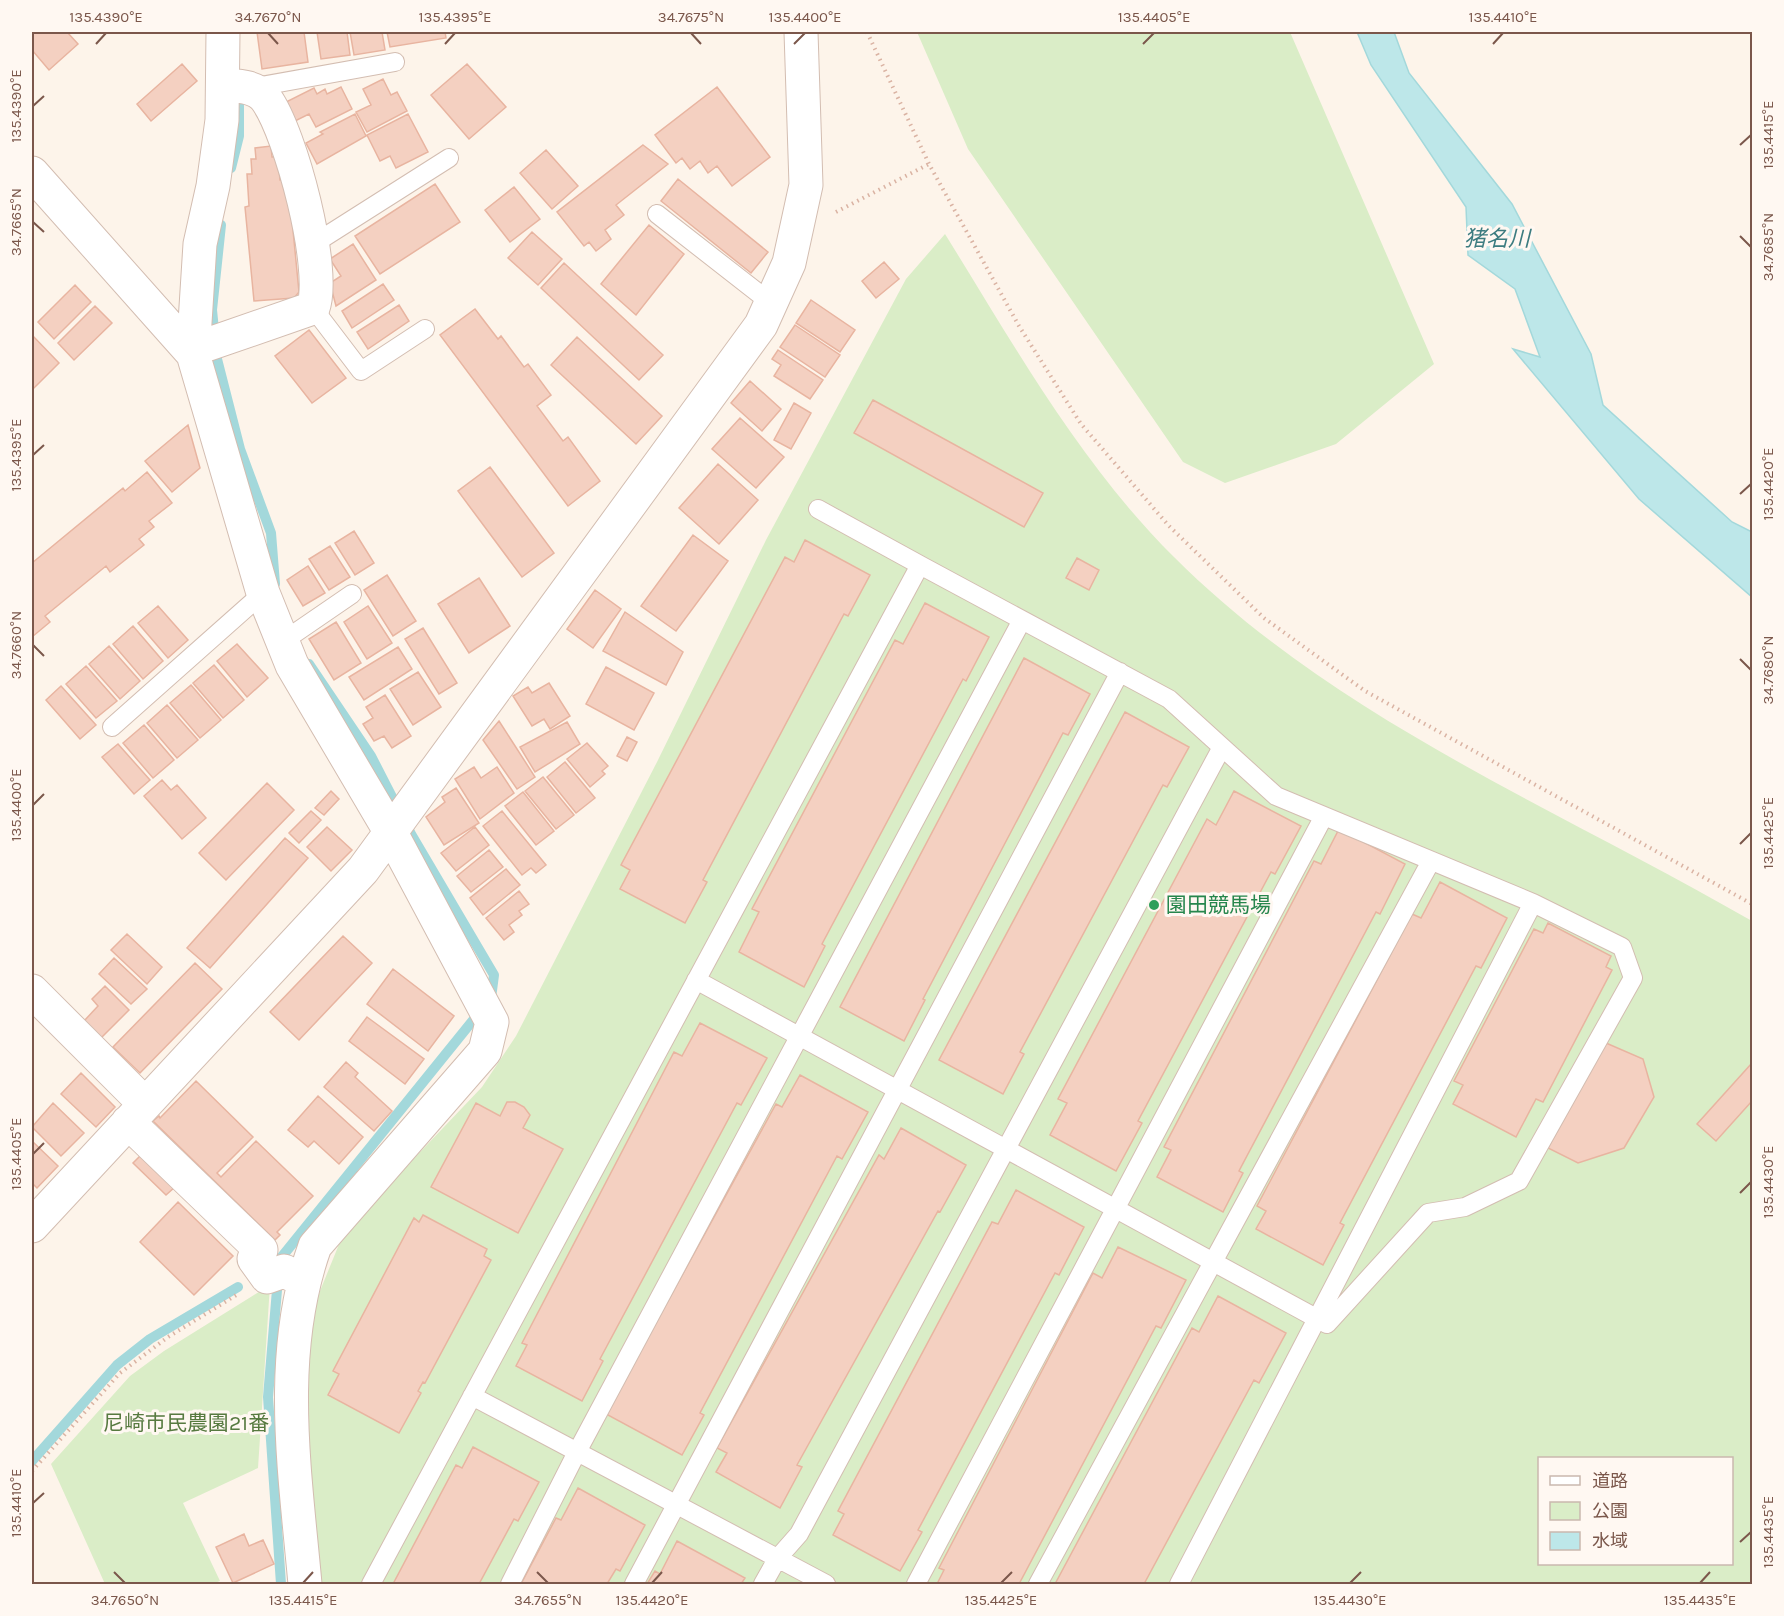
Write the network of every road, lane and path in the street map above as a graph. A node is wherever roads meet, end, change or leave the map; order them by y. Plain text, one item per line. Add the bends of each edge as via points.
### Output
1 (223, 32) edge
2 (801, 32) edge
3 (867, 32) edge
4 (395, 62) dead end
5 (237, 86) junction
6 (449, 158) dead end
7 (929, 164) junction
8 (32, 173) edge
9 (835, 213) dead end
10 (657, 214) dead end
11 (312, 244) junction
12 (771, 303) junction
13 (313, 308) junction
14 (425, 329) dead end
15 (193, 350) junction
16 (818, 509) dead end
17 (920, 565) junction
18 (262, 593) junction
19 (352, 594) dead end
20 (1022, 620) junction
21 (282, 642) junction
22 (1120, 672) junction
23 (112, 727) dead end
24 (1222, 747) junction
25 (1324, 816) junction
26 (390, 831) junction
27 (1431, 861) junction
28 (1533, 903) junction
29 (1752, 904) edge
30 (696, 981) junction
31 (32, 991) edge
32 (799, 1036) junction
33 (897, 1090) junction
34 (136, 1113) junction
35 (1005, 1149) junction
36 (1116, 1209) junction
37 (32, 1226) edge
38 (1213, 1262) junction
39 (267, 1277) junction
40 (303, 1280) junction
41 (1317, 1319) junction
42 (472, 1396) junction
43 (577, 1452) junction
44 (32, 1471) edge
45 (676, 1504) junction
46 (777, 1559) junction
47 (305, 1584) edge
48 (370, 1584) edge
49 (510, 1584) edge
50 (634, 1584) edge
51 (763, 1584) edge
52 (826, 1584) edge
53 (916, 1584) edge
54 (1038, 1584) edge
55 (1179, 1584) edge

1 - 5 street
2 - 12 street via 806,185 789,263
3 - 7 path
4 - 5 lane
5 - 11 street via 265,98 280,128 300,189
5 - 15 street via 200,244
6 - 11 lane
7 - 9 path
7 - 29 path via 1019,326 1081,424 1169,526 1264,618 1365,691
8 - 15 street
10 - 12 lane
11 - 13 street via 316,298
12 - 26 street via 754,334
13 - 14 lane via 361,371
13 - 15 street
15 - 18 street
16 - 17 lane
17 - 20 lane
17 - 30 lane
18 - 21 street
18 - 23 lane
19 - 21 lane
20 - 22 lane
20 - 32 lane
21 - 26 street
22 - 24 lane via 1169,699
22 - 33 lane
24 - 25 lane via 1276,796
24 - 35 lane
25 - 27 lane
25 - 36 lane
26 - 34 street via 363,870
26 - 40 street via 492,1022 485,1051 315,1246
27 - 28 lane
27 - 38 lane
28 - 41 lane
28 - 41 lane via 1622,946 1633,978 1519,1181 1465,1207 1428,1213 1327,1324
30 - 32 lane
30 - 42 lane
31 - 34 street
32 - 33 lane
32 - 43 lane
33 - 35 lane
33 - 45 lane
34 - 37 street
34 - 39 street via 261,1250 254,1259
35 - 36 lane
35 - 46 lane via 799,1534
36 - 38 lane
36 - 53 lane
38 - 41 lane
38 - 54 lane
39 - 40 street via 284,1271
39 - 44 path via 168,1336 120,1373
40 - 47 street via 289,1413
41 - 55 lane
42 - 43 lane
42 - 48 lane
43 - 45 lane
43 - 49 lane
45 - 46 lane
45 - 50 lane
46 - 51 lane
46 - 52 lane

